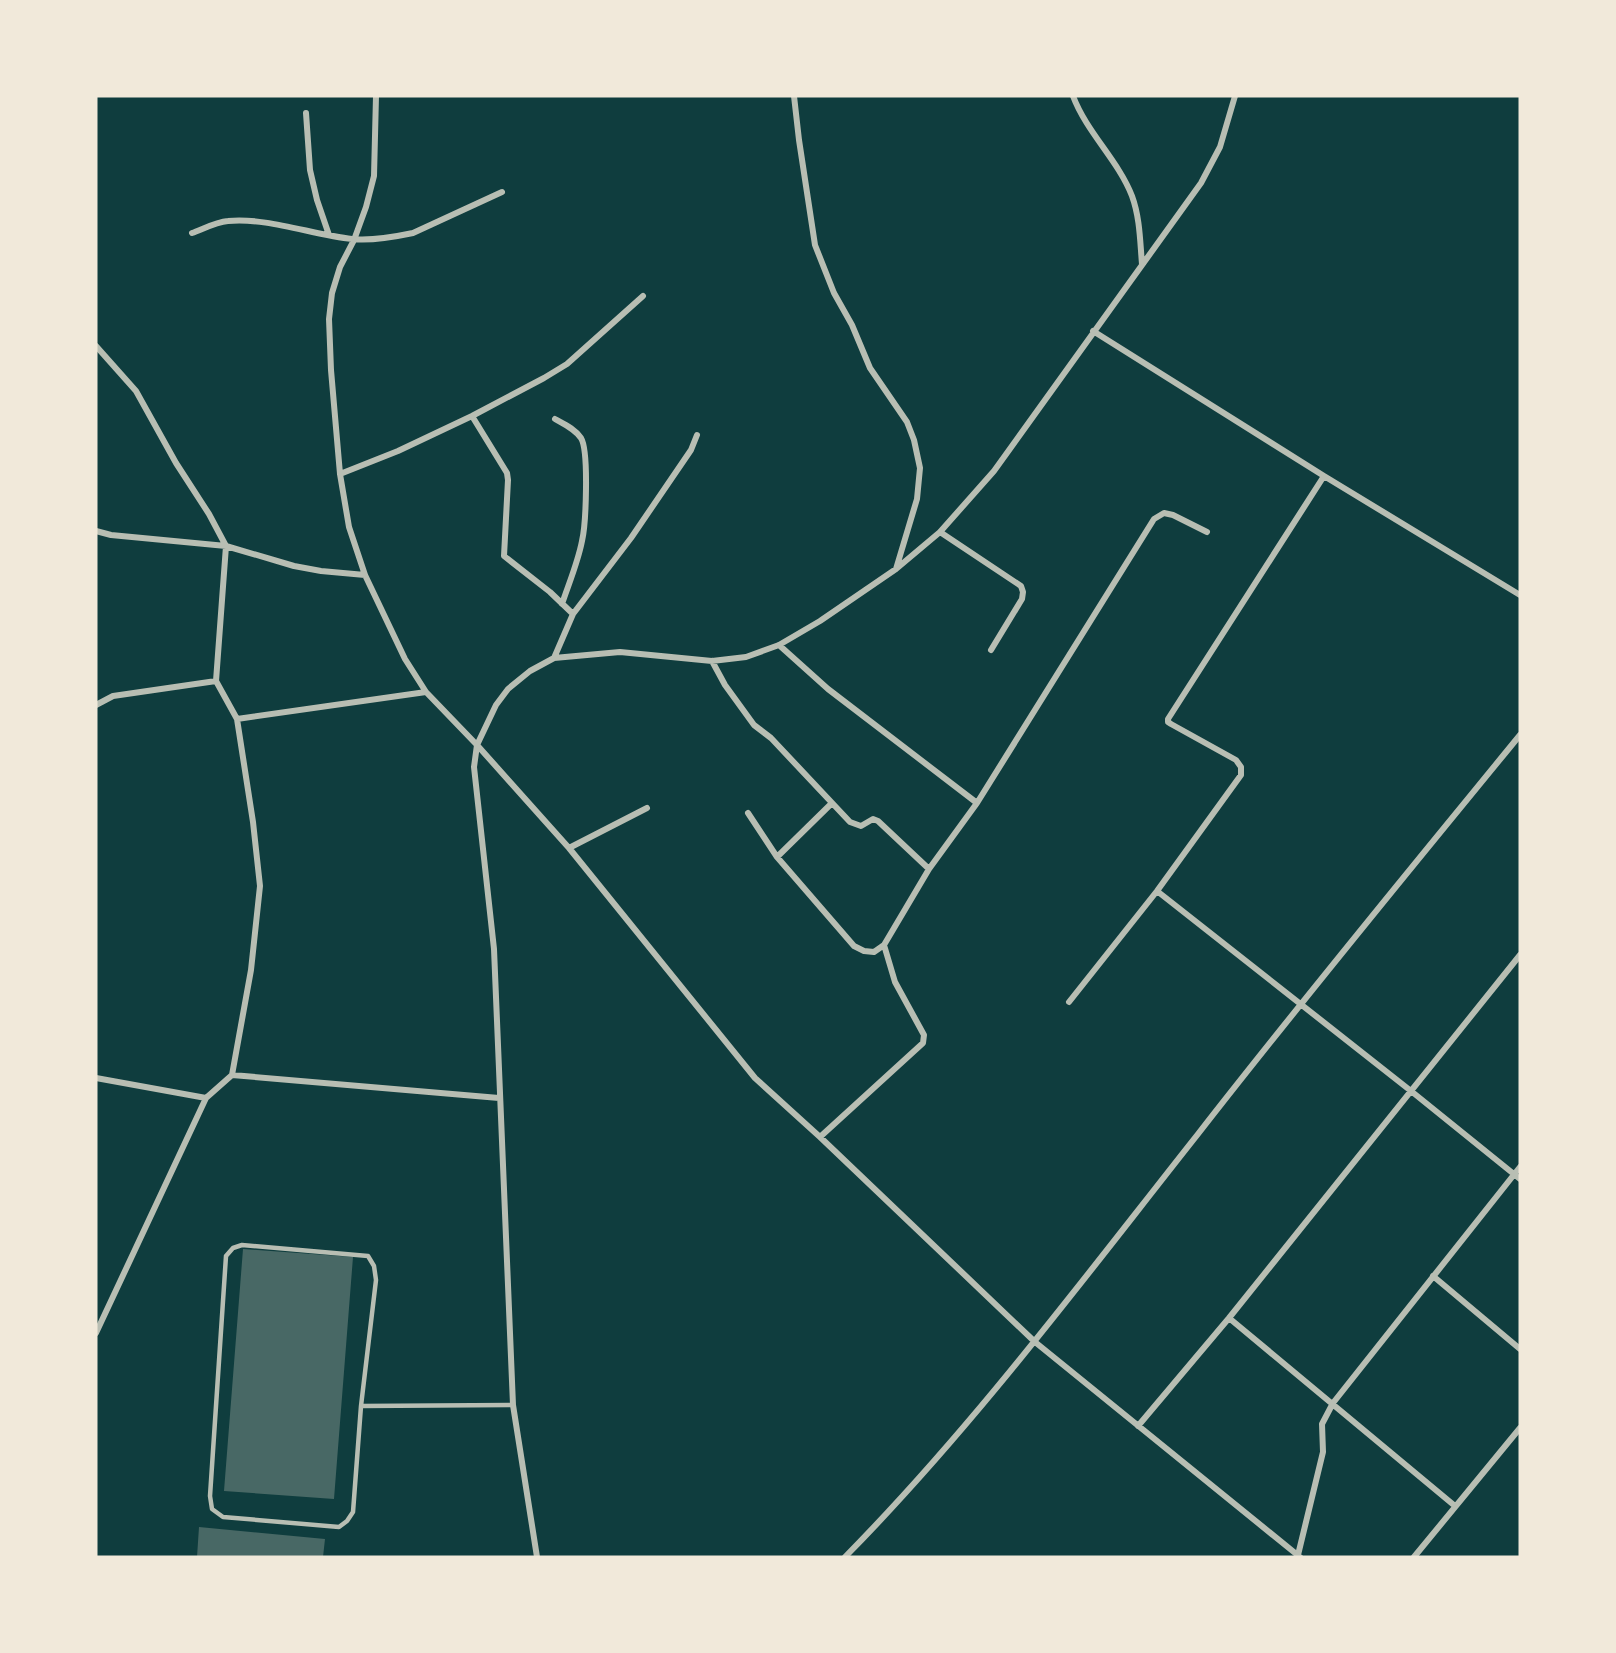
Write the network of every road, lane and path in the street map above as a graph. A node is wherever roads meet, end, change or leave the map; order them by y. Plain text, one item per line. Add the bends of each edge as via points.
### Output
1 (376, 96) edge
2 (794, 96) edge
3 (1073, 96) edge
4 (1235, 96) edge
5 (306, 113) dead end
6 (502, 192) dead end
7 (192, 233) dead end
8 (329, 235) junction
9 (354, 240) junction
10 (1142, 265) junction
11 (643, 296) dead end
12 (1093, 331) junction
13 (96, 346) edge
14 (471, 416) junction
15 (555, 419) dead end
16 (697, 435) dead end
17 (340, 474) junction
18 (1324, 476) junction
19 (96, 531) edge
20 (940, 531) junction
21 (1207, 532) dead end
22 (226, 546) junction
23 (896, 569) junction
24 (365, 575) junction
25 (1520, 595) edge
26 (562, 604) junction
27 (573, 614) junction
28 (779, 645) junction
29 (991, 650) dead end
30 (555, 658) junction
31 (712, 661) junction
32 (216, 681) junction
33 (426, 692) junction
34 (96, 705) edge
35 (237, 719) junction
36 (1520, 735) edge
37 (477, 745) junction
38 (832, 803) junction
39 (977, 803) junction
40 (647, 808) dead end
41 (748, 813) dead end
42 (569, 848) junction
43 (777, 857) junction
44 (929, 869) junction
45 (1157, 891) junction
46 (884, 945) junction
47 (1520, 955) edge
48 (1069, 1002) dead end
49 (1302, 1004) junction
50 (232, 1075) junction
51 (96, 1078) edge
52 (1412, 1090) junction
53 (206, 1098) junction
54 (499, 1098) junction
55 (820, 1137) junction
56 (1520, 1167) edge
57 (1517, 1176) edge
58 (1433, 1276) junction
59 (1229, 1318) junction
60 (96, 1333) edge
61 (1035, 1342) junction
62 (1520, 1349) edge
63 (1333, 1403) junction
64 (513, 1405) junction
65 (361, 1406) junction
66 (1138, 1426) junction
67 (1520, 1428) edge
68 (1455, 1506) junction
69 (1299, 1556) edge
70 (537, 1557) edge
71 (845, 1557) edge
72 (1414, 1557) edge

1 - 9 street via 374,176
2 - 23 street via 815,245 870,368 907,422 914,440 920,468 917,499
3 - 10 street via 1131,194 1139,221
4 - 10 street via 1220,147 1201,183
5 - 8 street via 310,170
6 - 9 street via 413,233
7 - 8 street via 226,221 241,221
8 - 9 street
9 - 17 street via 340,267 329,319
10 - 12 street
11 - 14 street via 567,364
12 - 18 street
12 - 20 street via 994,471
13 - 22 street via 142,400
14 - 17 street
14 - 26 street via 507,472 504,556
15 - 26 street via 574,430 585,451 582,541
16 - 27 street via 638,528
17 - 24 street via 349,527
18 - 25 street
18 - 45 street via 1170,714 1168,722 1236,760 1241,767 1235,785
19 - 22 street
20 - 23 street
20 - 29 street via 1021,586 1022,599
21 - 39 street via 1173,515 1164,513 1154,519
22 - 24 street via 294,566
22 - 32 street
23 - 28 street
24 - 33 street via 405,659
26 - 27 street
27 - 30 street
28 - 31 street via 746,657
28 - 39 street via 828,689
30 - 31 street via 620,652
30 - 37 street via 508,689
31 - 38 street via 754,726 771,738
32 - 34 street via 113,696
32 - 35 street
33 - 35 street
33 - 37 street
35 - 50 street via 260,886 251,970
36 - 49 street
37 - 42 street
37 - 54 street via 474,767 494,949
38 - 43 street
38 - 44 street via 856,826 873,819 878,821
39 - 44 street
40 - 42 street
41 - 43 street
42 - 55 street via 747,1069
43 - 46 street via 854,946 874,952
44 - 46 street
45 - 48 street
45 - 49 street
46 - 55 street via 895,982 924,1035 923,1043
47 - 52 street
49 - 52 street
49 - 61 street
50 - 53 street
50 - 54 street
51 - 53 street
52 - 57 street
52 - 59 street
53 - 60 street
54 - 64 street
55 - 61 street
56 - 57 street
57 - 58 street
58 - 62 street
58 - 63 street
59 - 63 street
59 - 66 street
61 - 66 street
61 - 71 street via 916,1482
63 - 68 street
63 - 69 street via 1322,1424 1323,1452
64 - 65 lane
64 - 70 street
65 - 65 lane via 353,1512 339,1527 223,1517 212,1509 226,1257 232,1248 242,1245 368,1256 376,1280
66 - 69 street
67 - 68 street
68 - 72 street

